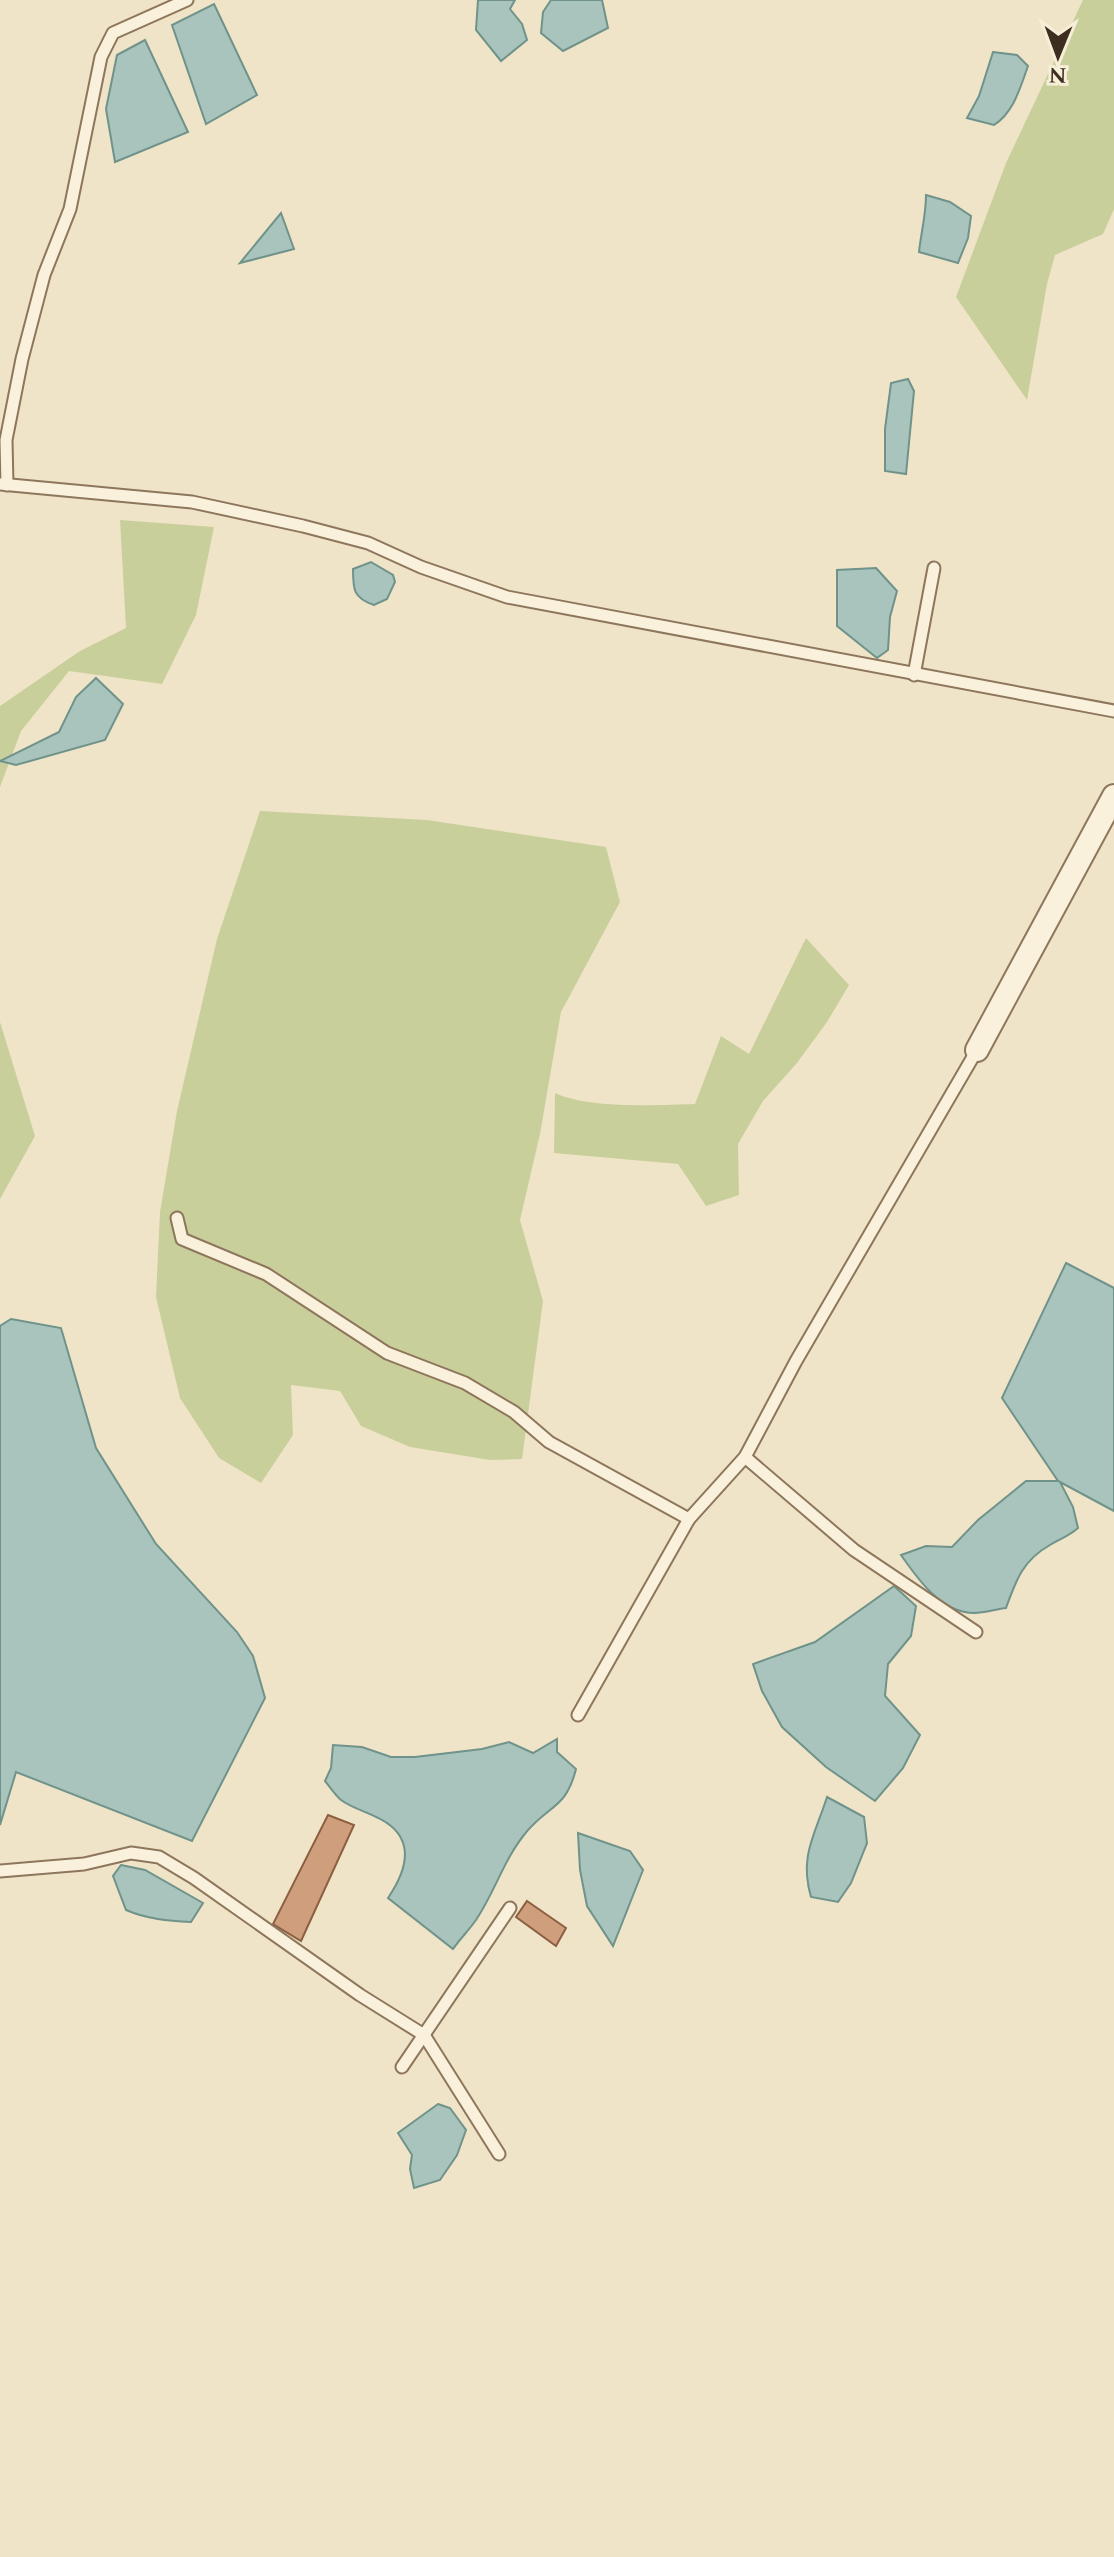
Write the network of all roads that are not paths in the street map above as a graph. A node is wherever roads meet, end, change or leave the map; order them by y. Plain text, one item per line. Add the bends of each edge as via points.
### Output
1 (187, 0) edge
2 (3, 484) edge
3 (934, 568) dead end
4 (914, 675) junction
5 (1114, 711) edge
6 (1114, 796) edge
7 (977, 1050) joint
8 (177, 1218) dead end
9 (745, 1457) junction
10 (689, 1519) junction
11 (976, 1632) dead end
12 (578, 1715) dead end
13 (0, 1871) edge
14 (510, 1908) dead end
15 (424, 2035) junction
16 (402, 2067) dead end
17 (499, 2154) dead end

1 - 2 lane via 113,33 101,57 70,209 44,275 22,359
2 - 4 lane via 192,502 368,543 507,597
3 - 4 lane
4 - 5 lane
6 - 7 street
7 - 9 lane
8 - 10 lane via 182,1239 266,1274 387,1353 465,1383 514,1412 549,1442
9 - 10 lane
9 - 11 lane via 854,1550
10 - 12 lane
13 - 15 lane via 84,1864 131,1853 159,1857
14 - 15 lane
15 - 16 lane
15 - 17 lane

